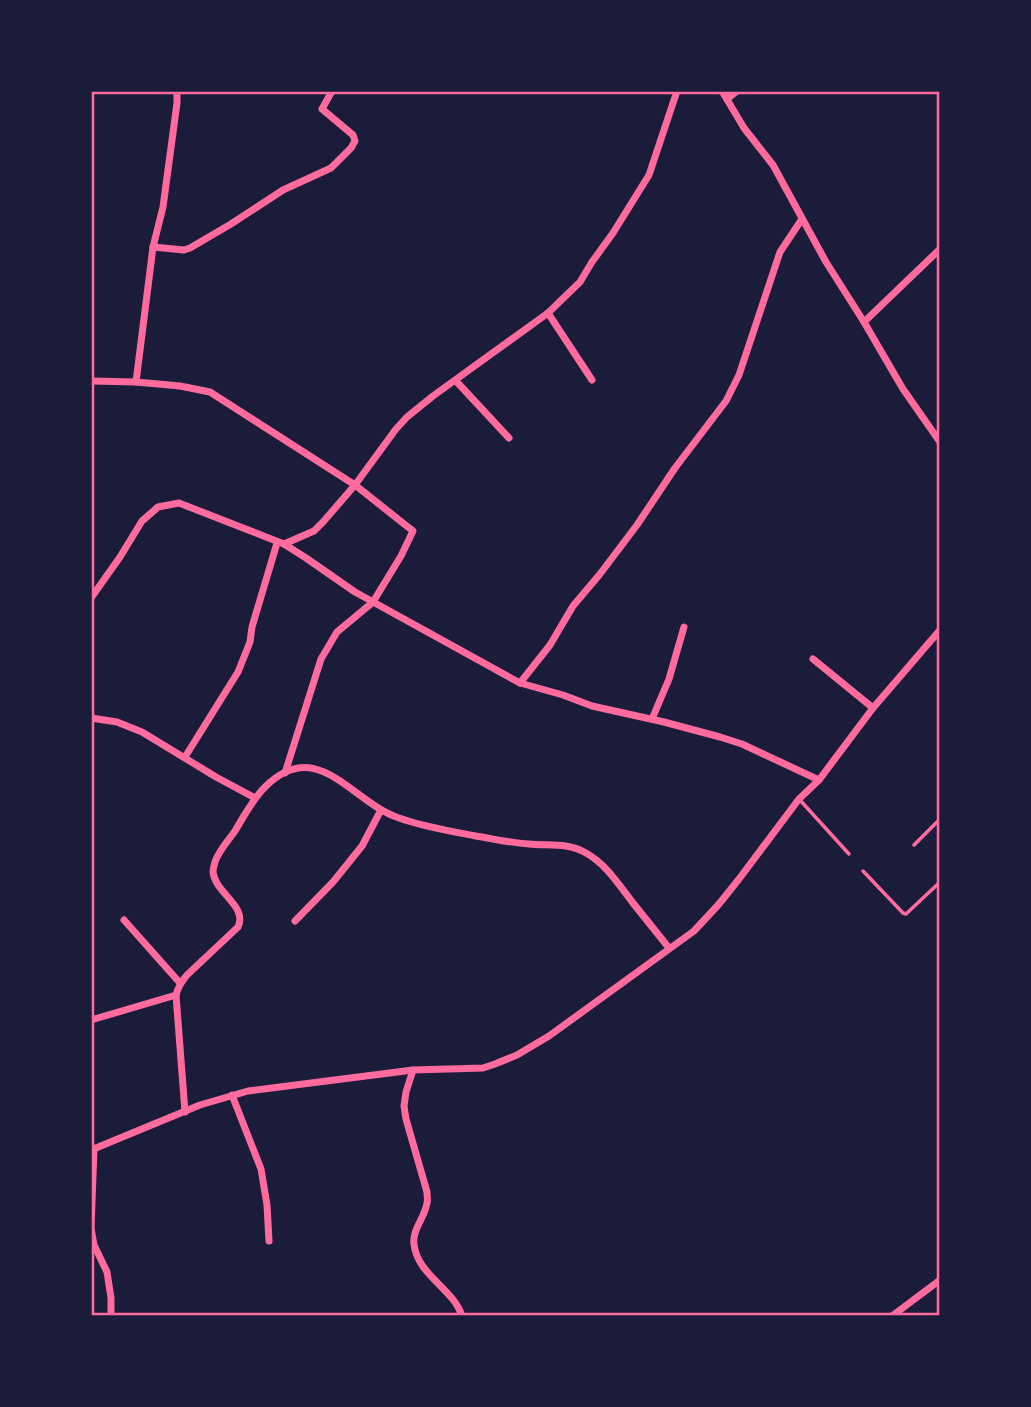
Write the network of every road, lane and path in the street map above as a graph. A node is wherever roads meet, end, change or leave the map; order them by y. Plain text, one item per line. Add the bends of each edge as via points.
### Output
1 (177, 91) edge
2 (332, 91) edge
3 (677, 91) edge
4 (722, 91) edge
5 (737, 91) edge
6 (727, 99) junction
7 (802, 219) junction
8 (153, 247) junction
9 (940, 249) edge
10 (548, 313) junction
11 (864, 322) junction
12 (592, 380) dead end
13 (91, 381) edge
14 (456, 381) junction
15 (136, 382) junction
16 (509, 438) dead end
17 (940, 442) edge
18 (355, 485) junction
19 (281, 543) junction
20 (91, 598) edge
21 (373, 602) junction
22 (684, 627) dead end
23 (940, 630) edge
24 (814, 659) dead end
25 (520, 683) junction
26 (873, 708) junction
27 (91, 718) edge
28 (652, 719) junction
29 (184, 757) junction
30 (285, 773) junction
31 (819, 780) junction
32 (256, 798) junction
33 (799, 799) junction
34 (381, 810) junction
35 (940, 819) edge
36 (914, 845) dead end
37 (849, 854) dead end
38 (863, 871) dead end
39 (940, 882) edge
40 (124, 920) dead end
41 (295, 921) dead end
42 (669, 948) junction
43 (180, 983) junction
44 (176, 995) junction
45 (91, 1020) edge
46 (413, 1070) junction
47 (232, 1096) junction
48 (185, 1112) junction
49 (92, 1150) edge
50 (270, 1241) dead end
51 (940, 1280) edge
52 (111, 1316) edge
53 (462, 1316) edge
54 (891, 1316) edge

1 - 8 street via 163,207
2 - 8 street via 322,109 355,141 331,167 283,190 190,248
3 - 10 street via 649,175 580,282
4 - 6 street
5 - 6 street
6 - 7 street via 773,165
7 - 11 street
7 - 25 street via 780,252 743,365 726,401
8 - 15 street
9 - 11 street
10 - 12 street
10 - 14 street
11 - 17 street
13 - 15 street
14 - 16 street
14 - 18 street via 407,417
15 - 18 street via 210,392
18 - 19 street via 314,531
18 - 21 street via 412,531
19 - 20 street via 179,503 166,504 142,521
19 - 21 street
19 - 29 street via 238,672
21 - 25 street
21 - 30 street via 337,632 321,659
22 - 28 street
23 - 26 street
24 - 26 street
25 - 28 street
26 - 31 street
27 - 29 street via 129,726
28 - 31 street via 742,744
29 - 32 street
30 - 32 street
30 - 34 street via 314,768
31 - 33 street
32 - 43 street via 214,864 215,880 239,912 241,923
33 - 37 lane
33 - 42 street via 719,904 694,931
34 - 41 street via 362,846
34 - 42 street via 424,826 529,845 562,844 587,853 609,872
35 - 36 lane
38 - 39 lane via 906,914
40 - 43 street
42 - 46 street via 517,1055 483,1068
43 - 44 street
44 - 45 street
44 - 48 street
46 - 47 street
46 - 53 street via 404,1106 427,1192 414,1239 416,1256
47 - 48 street
47 - 50 street via 261,1169
48 - 49 street
49 - 52 street via 91,1228 107,1272
51 - 54 street

